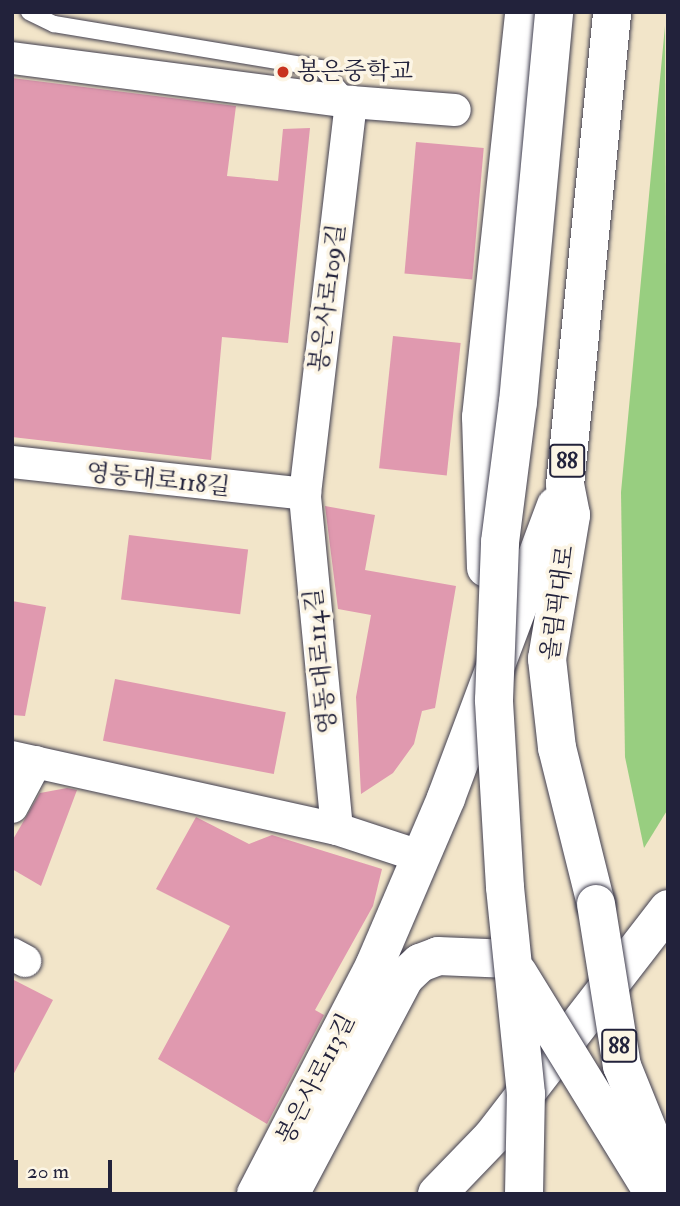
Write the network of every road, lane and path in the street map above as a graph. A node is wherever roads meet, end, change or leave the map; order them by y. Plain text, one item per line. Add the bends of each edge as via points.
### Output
1 (29, 12) edge
2 (524, 12) edge
3 (554, 12) edge
4 (612, 12) edge
5 (12, 58) edge
6 (351, 102) junction
7 (455, 110) dead end
8 (12, 462) edge
9 (565, 485) junction
10 (305, 494) junction
11 (490, 675) junction
12 (24, 760) edge
13 (12, 807) edge
14 (337, 829) junction
15 (422, 857) junction
16 (668, 909) edge
17 (492, 1137) junction
18 (668, 1180) edge
19 (256, 1194) edge
20 (290, 1194) edge
21 (437, 1194) edge
22 (464, 1194) edge
23 (524, 1194) edge
24 (654, 1194) edge

1 - 6 lane via 54,24 321,68
2 - 11 main road via 481,417
3 - 23 main road, bridge via 500,541 494,700 501,832 526,1094
4 - 9 main road, 올림픽대로 / 88
5 - 6 street
6 - 7 street
6 - 10 street, 봉은사로109길
8 - 10 street, 영동대로118길
9 - 11 main road, 봉은사로113길
9 - 18 main road, 올림픽대로 / 88, bridge via 571,516 547,659 557,748 596,904 622,1066
10 - 14 street, 영동대로114길
11 - 15 main road, 봉은사로113길
12 - 13 street
12 - 14 street
14 - 15 street
15 - 19 main road, 봉은사로113길 via 375,964
16 - 17 main road
17 - 21 main road
17 - 22 main road
20 - 24 main road, bridge via 405,977 420,963 438,956 509,959

